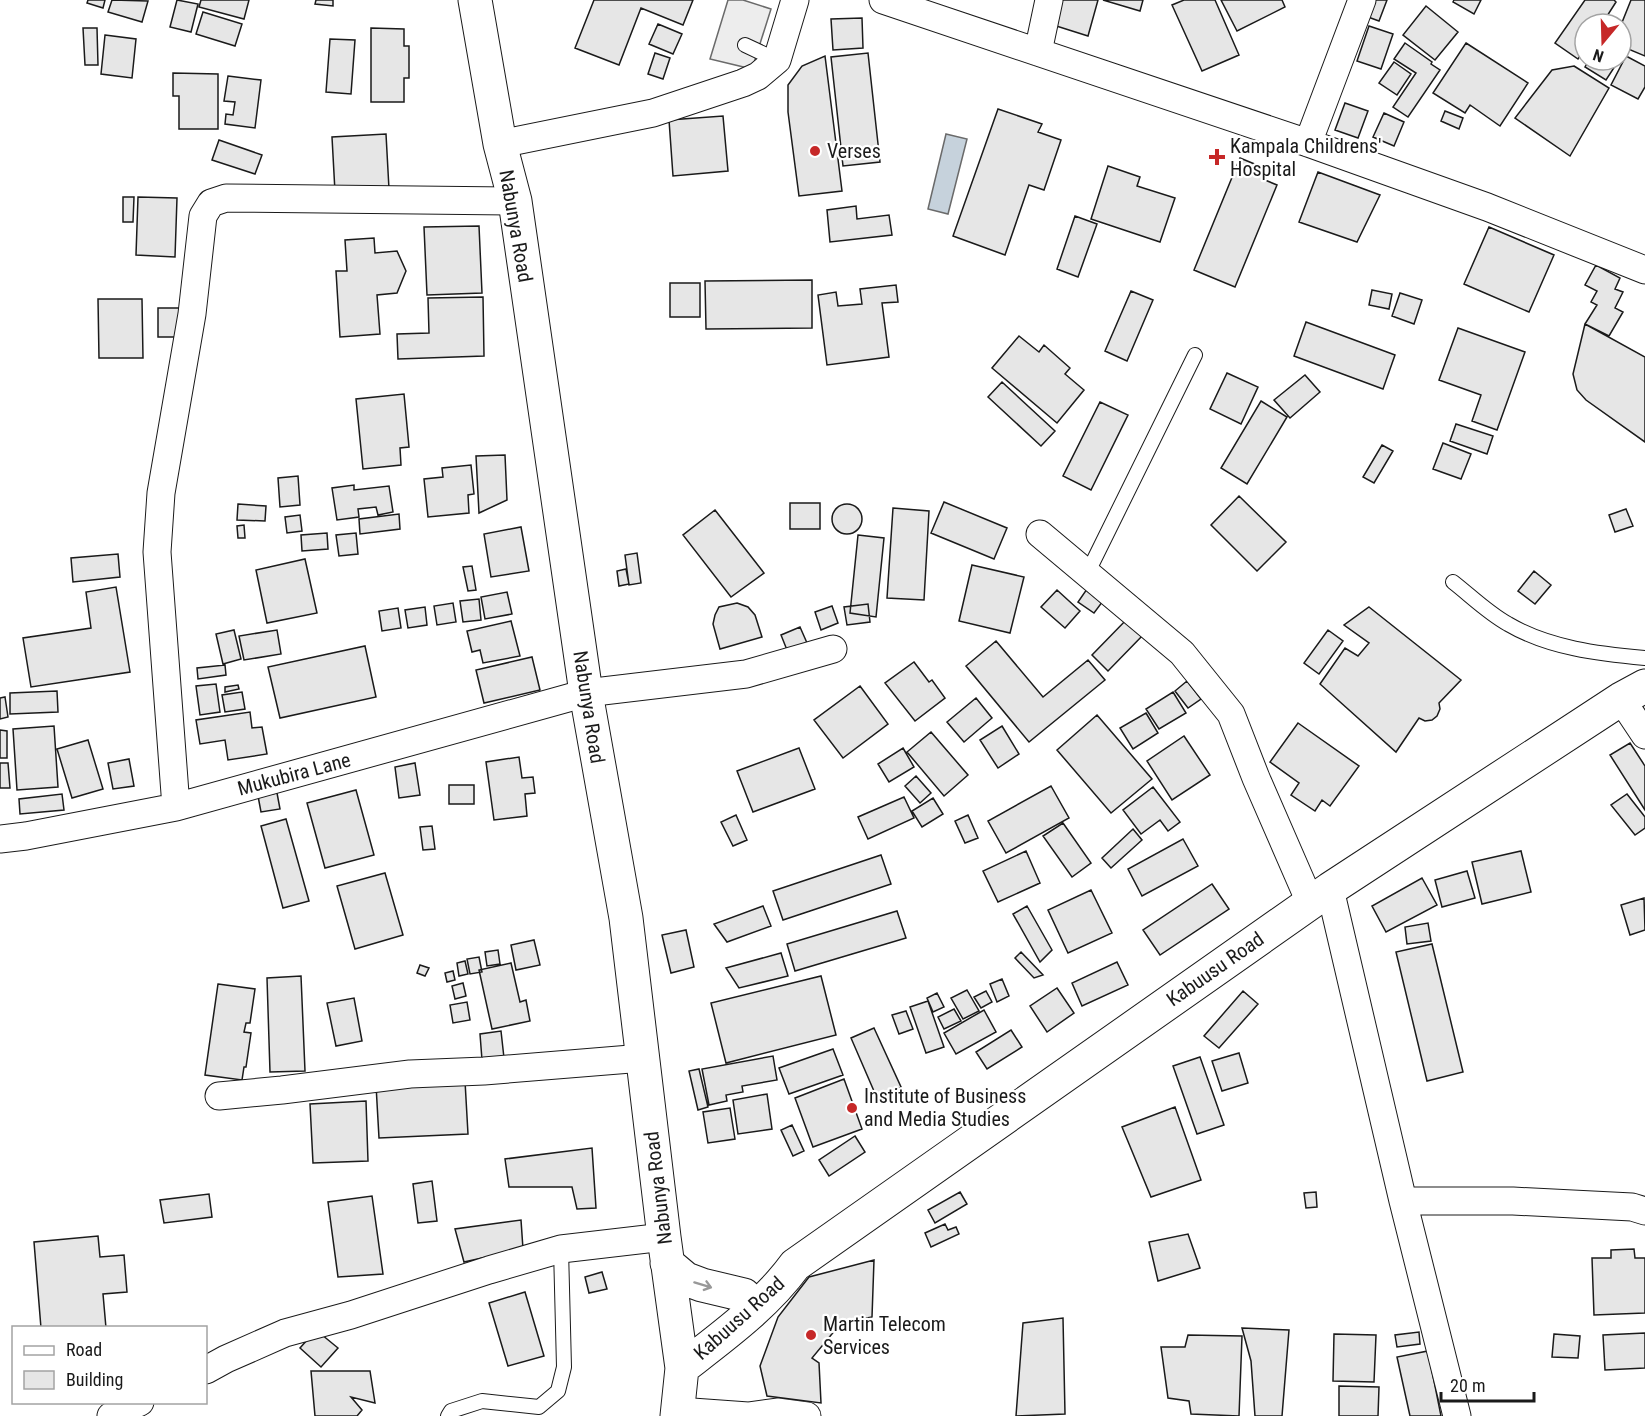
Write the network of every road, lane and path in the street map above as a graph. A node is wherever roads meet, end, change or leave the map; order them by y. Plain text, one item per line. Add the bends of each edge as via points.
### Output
1 (476, 0) edge
2 (795, 0) edge
3 (883, 0) edge
4 (1049, 0) edge
5 (1362, 0) edge
6 (745, 45) dead end
7 (1038, 52) junction
8 (777, 60) junction
9 (1308, 143) junction
10 (500, 144) junction
11 (514, 201) junction
12 (1645, 270) edge
13 (1195, 355) dead end
14 (1040, 534) dead end
15 (1087, 574) junction
16 (1453, 582) dead end
17 (833, 649) dead end
18 (1645, 658) edge
19 (585, 693) junction
20 (1633, 693) edge
21 (1645, 735) edge
22 (176, 807) junction
23 (0, 839) edge
24 (1320, 895) junction
25 (643, 1058) junction
26 (219, 1096) dead end
27 (1403, 1201) junction
28 (1645, 1211) edge
29 (561, 1249) junction
30 (665, 1250) junction
31 (795, 1265) junction
32 (744, 1295) junction
33 (729, 1331) junction
34 (680, 1354) junction
35 (207, 1370) edge
36 (136, 1404) edge
37 (678, 1410) edge
38 (111, 1416) edge
39 (448, 1416) edge
40 (807, 1416) edge
41 (1457, 1416) edge

1 - 10 main road, Nabunya Road
2 - 8 street
3 - 7 street
4 - 7 street
5 - 9 street
6 - 8 lane
7 - 9 street
8 - 10 street via 743,83 653,112
9 - 12 street via 1487,207
10 - 11 main road, Nabunya Road
11 - 19 main road, Nabunya Road
11 - 22 street via 226,198 211,203 203,216 192,314 161,493 157,552
13 - 15 lane
14 - 15 street
15 - 24 street via 1182,653 1231,714
16 - 18 lane via 1507,624 1538,639
17 - 19 street, Mukubira Lane via 746,674
19 - 22 street, Mukubira Lane
19 - 25 main road, Nabunya Road via 626,918
20 - 21 street
20 - 24 main road, Kabuusu Road
22 - 23 street, Mukubira Lane
24 - 27 street
24 - 31 main road, Kabuusu Road
25 - 26 street via 410,1074
25 - 30 main road, Nabunya Road
27 - 28 street via 1514,1201
27 - 41 street
29 - 30 street
29 - 35 street via 285,1333
29 - 39 lane via 564,1367 558,1391 539,1407 482,1401 451,1411
30 -> 32 main road via 686,1279
30 - 34 main road, Nabunya Road
31 - 32 main road, Kabuusu Road via 773,1271
31 - 33 main road, Kabuusu Road via 781,1284
32 - 34 main road, Kabuusu Road
33 - 34 main road, Kabuusu Road
33 - 37 main road
34 - 37 main road, Nabunya Road
36 - 38 street
37 - 40 street

